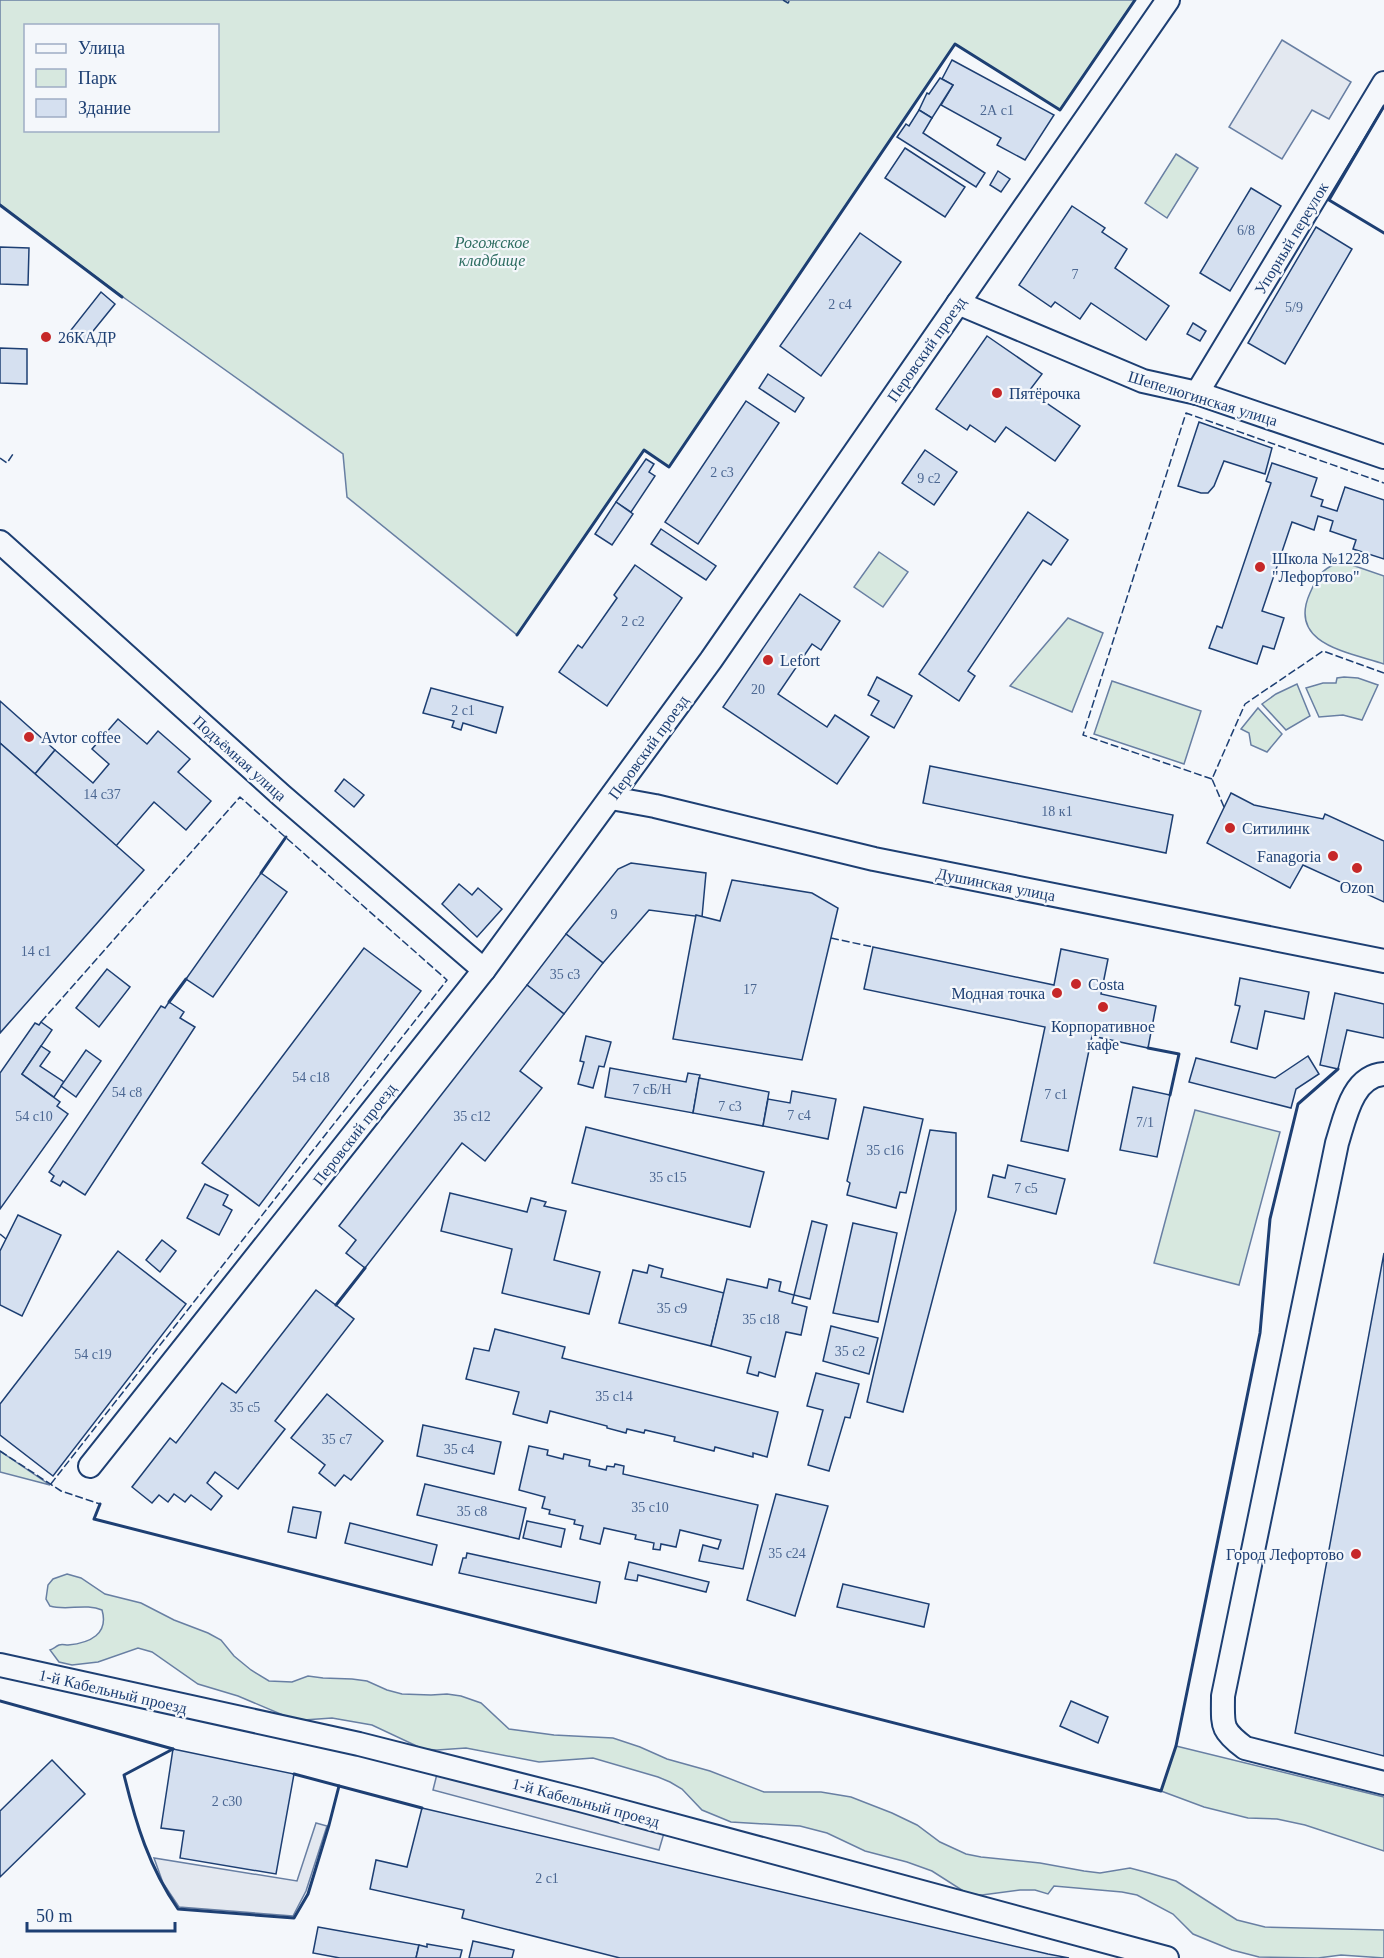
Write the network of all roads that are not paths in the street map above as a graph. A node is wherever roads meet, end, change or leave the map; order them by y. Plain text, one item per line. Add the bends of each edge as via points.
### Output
1 (1168, 0) edge
2 (1384, 83) edge
3 (958, 303) junction
4 (1197, 393) junction
5 (1384, 458) edge
6 (0, 542) edge
7 (611, 798) junction
8 (1384, 961) edge
9 (484, 970) junction
10 (1384, 1074) edge
11 (90, 1466) dead end
12 (0, 1665) edge
13 (1384, 1784) edge
14 (1167, 1958) edge

1 - 3 street, Перовский проезд
2 - 4 street, Упорный переулок
3 - 4 street, Шепелюгинская улица via 1143,381
3 - 7 street, Перовский проезд
4 - 5 street, Шепелюгинская улица
6 - 9 street, Подъёмная улица
7 - 8 street, Душинская улица via 919,868
7 - 9 street, Перовский проезд
9 - 11 street, Перовский проезд
10 - 13 street via 1365,1080 1351,1101 1337,1143 1223,1696 1223,1722 1228,1736 1245,1748
12 - 14 street, 1-й Кабельный проезд via 359,1744 547,1791

